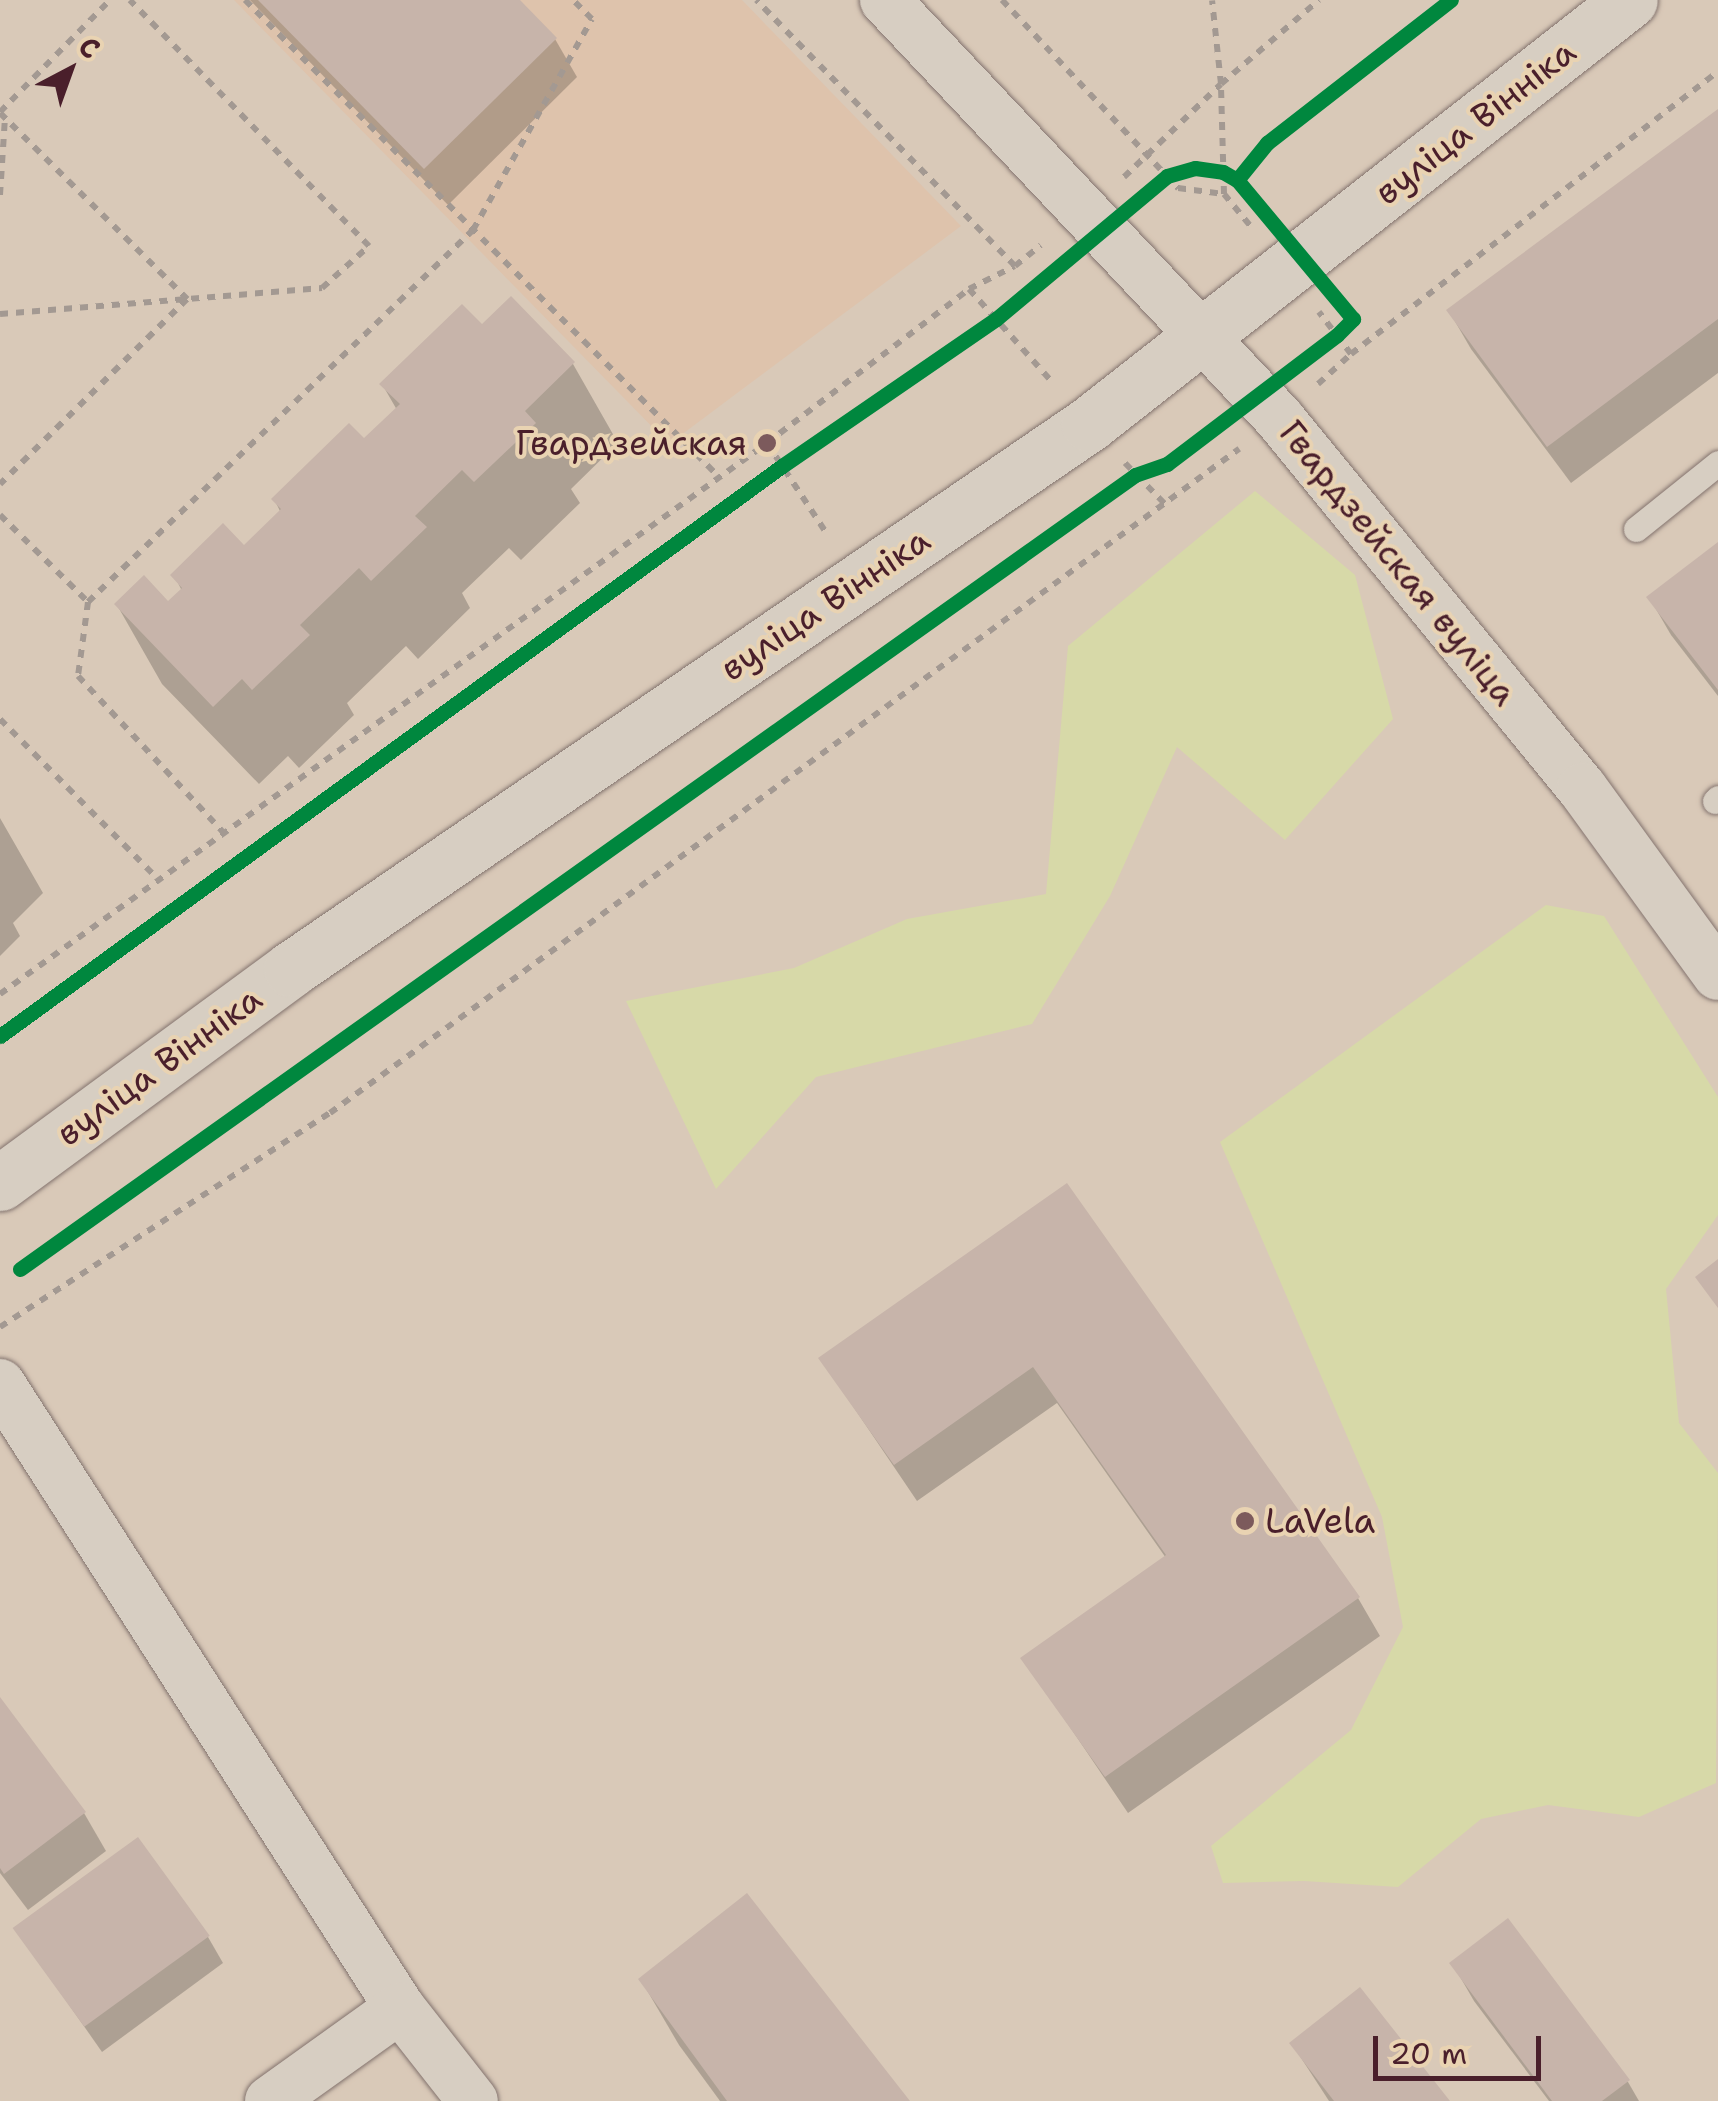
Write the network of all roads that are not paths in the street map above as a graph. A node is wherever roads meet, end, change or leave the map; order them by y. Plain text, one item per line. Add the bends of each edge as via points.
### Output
1 (885, 0) edge
2 (1630, 0) edge
3 (1203, 336) junction
4 (1718, 463) edge
5 (1636, 528) dead end
6 (1718, 975) edge
7 (0, 1183) edge
8 (0, 1384) edge
9 (400, 2008) junction
10 (270, 2101) edge
11 (473, 2101) edge

1 - 3 street, Гвардзейская вуліца
2 - 3 street, вуліца Вінніка
3 - 6 street, Гвардзейская вуліца via 1582,788
3 - 7 street, вуліца Вінніка via 1089,424 291,969
4 - 5 lane
8 - 9 street
9 - 10 street
9 - 11 street

